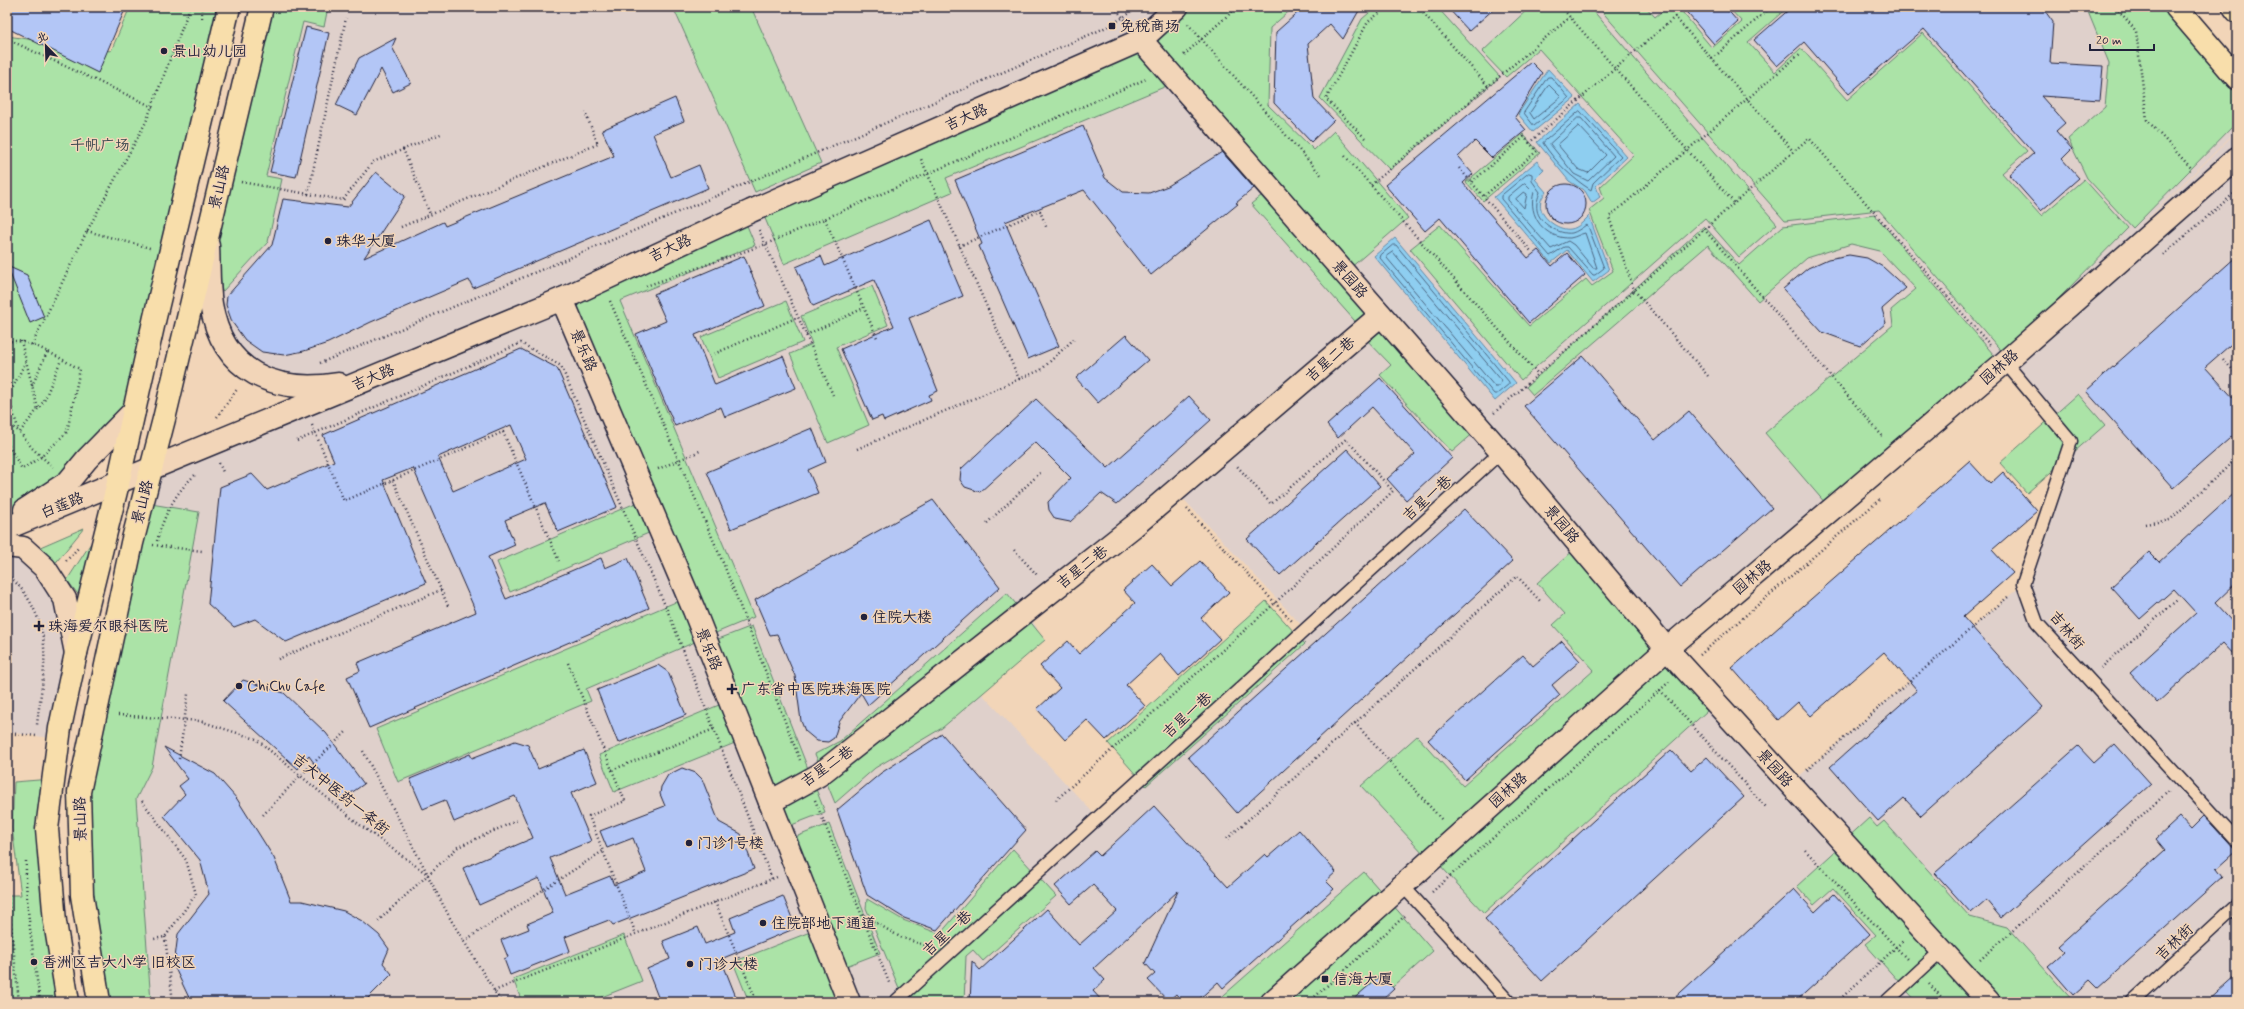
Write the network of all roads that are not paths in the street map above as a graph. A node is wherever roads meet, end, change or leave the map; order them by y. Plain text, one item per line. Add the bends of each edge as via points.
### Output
1 (229, 7) edge
2 (262, 7) edge
3 (2176, 7) edge
4 (2234, 7) edge
5 (1176, 8) edge
6 (2237, 11) edge
7 (1141, 40) junction
8 (2237, 78) edge
9 (2237, 158) edge
10 (208, 235) junction
11 (562, 299) junction
12 (1381, 315) junction
13 (2005, 362) junction
14 (365, 380) junction
15 (134, 411) junction
16 (1501, 452) junction
17 (151, 468) junction
18 (118, 483) junction
19 (7, 521) edge
20 (7, 528) edge
21 (7, 546) edge
22 (1667, 649) junction
23 (76, 653) junction
24 (770, 802) junction
25 (2237, 841) edge
26 (1402, 885) junction
27 (2237, 904) edge
28 (1941, 951) junction
29 (896, 1001) edge
30 (68, 1002) edge
31 (99, 1002) edge
32 (849, 1002) edge
33 (1272, 1002) edge
34 (1509, 1002) edge
35 (1886, 1002) edge
36 (1989, 1002) edge
37 (2132, 1002) edge

1 - 15 main road, 景山路
2 - 10 main road, 景山路 via 233,183
3 - 8 main road
4 - 6 main road
5 - 7 street, 吉大路
7 - 11 street, 吉大路 via 751,211
7 - 12 street, 景园路
9 - 13 street, 园林路
10 - 14 street via 210,303 214,321 223,341 236,359 262,378 282,385 324,386
10 - 17 main road, 景山路
11 - 14 street, 吉大路
11 - 24 street, 景乐路
12 - 16 street, 景园路
12 - 24 street, 吉星二巷 via 1134,526 818,776
13 - 22 street, 园林路
13 - 25 lane, 吉林街 via 2071,441 2023,584 2037,622
14 - 17 street, 吉大路
15 - 18 main road, 景山路
15 - 19 street via 68,482
16 - 22 street, 景园路
16 - 29 lane, 吉星一巷
17 - 18 street, 吉大路
17 - 31 main road, 景山路 via 79,792 82,895
18 - 20 street, 白莲路
18 - 23 main road, 景山路
21 - 23 street via 23,548 46,568 65,599
22 - 26 street, 园林路
22 - 28 street, 景园路
23 - 30 main road, 景山路 via 59,739 47,829 55,922
24 - 32 street, 景乐路
26 - 33 street, 园林路
26 - 34 lane
27 - 37 lane, 吉林街
28 - 35 lane
28 - 36 street, 景园路

